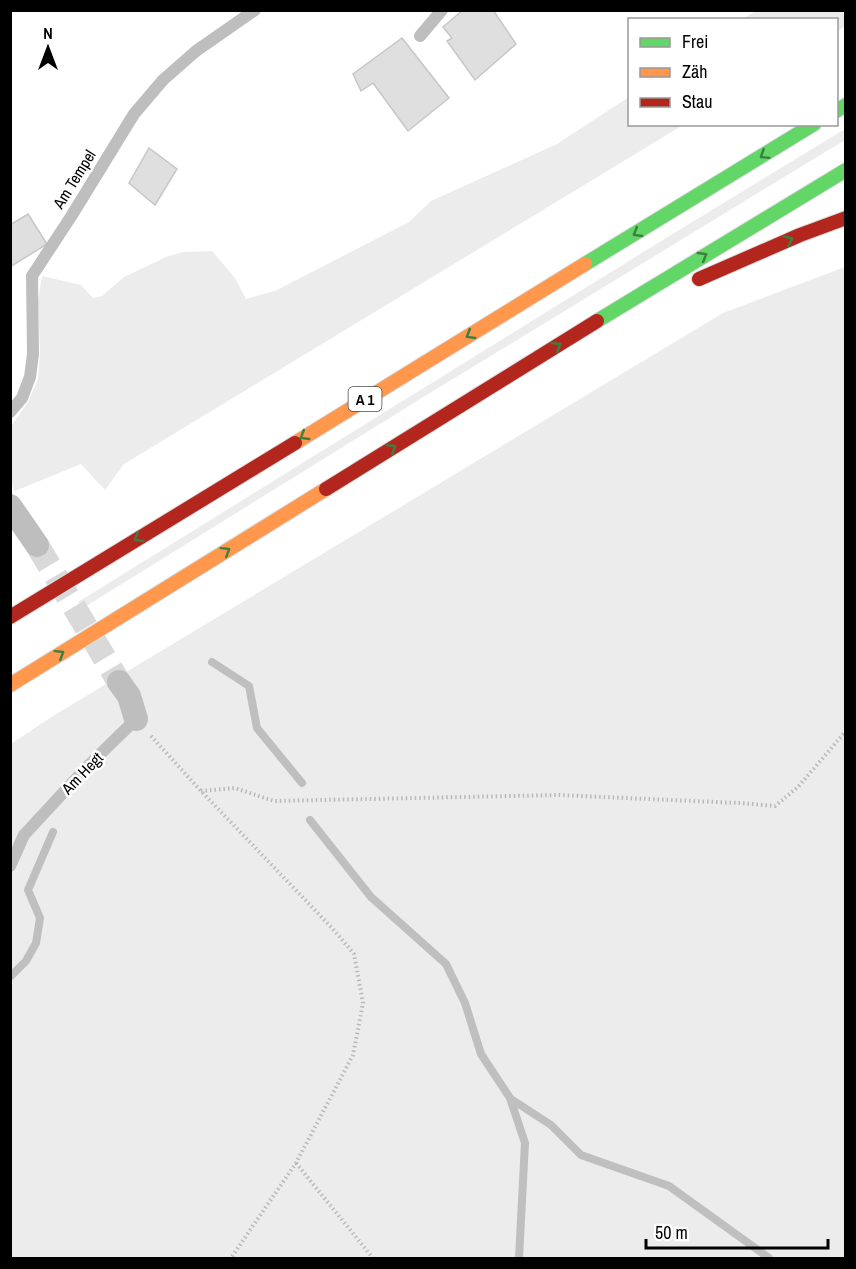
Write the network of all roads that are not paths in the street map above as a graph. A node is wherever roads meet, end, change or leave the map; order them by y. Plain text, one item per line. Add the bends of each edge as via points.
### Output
1 (255, 10) edge
2 (442, 10) edge
3 (420, 36) dead end
4 (811, 126) edge
5 (846, 170) edge
6 (846, 218) edge
7 (691, 283) dead end
8 (669, 292) dead end
9 (582, 330) junction
10 (10, 412) edge
11 (10, 506) edge
12 (37, 545) tunnel mouth
13 (43, 596) junction
14 (10, 608) edge
15 (10, 617) edge
16 (119, 682) tunnel mouth
17 (10, 685) edge
18 (136, 719) joint
19 (10, 866) edge

1 - 10 lane, Am Tempel via 196,51 163,80 134,114 32,276 30,377 22,398
2 - 3 lane
4 -> 13 highway, A 1
9 -> 5 highway
7 -> 6 highway
8 - 9 highway
17 -> 9 highway
11 - 12 street
13 - 14 highway
13 - 15 highway, A 1
16 - 18 street via 129,696
18 - 19 lane, Am Hegt via 24,835

